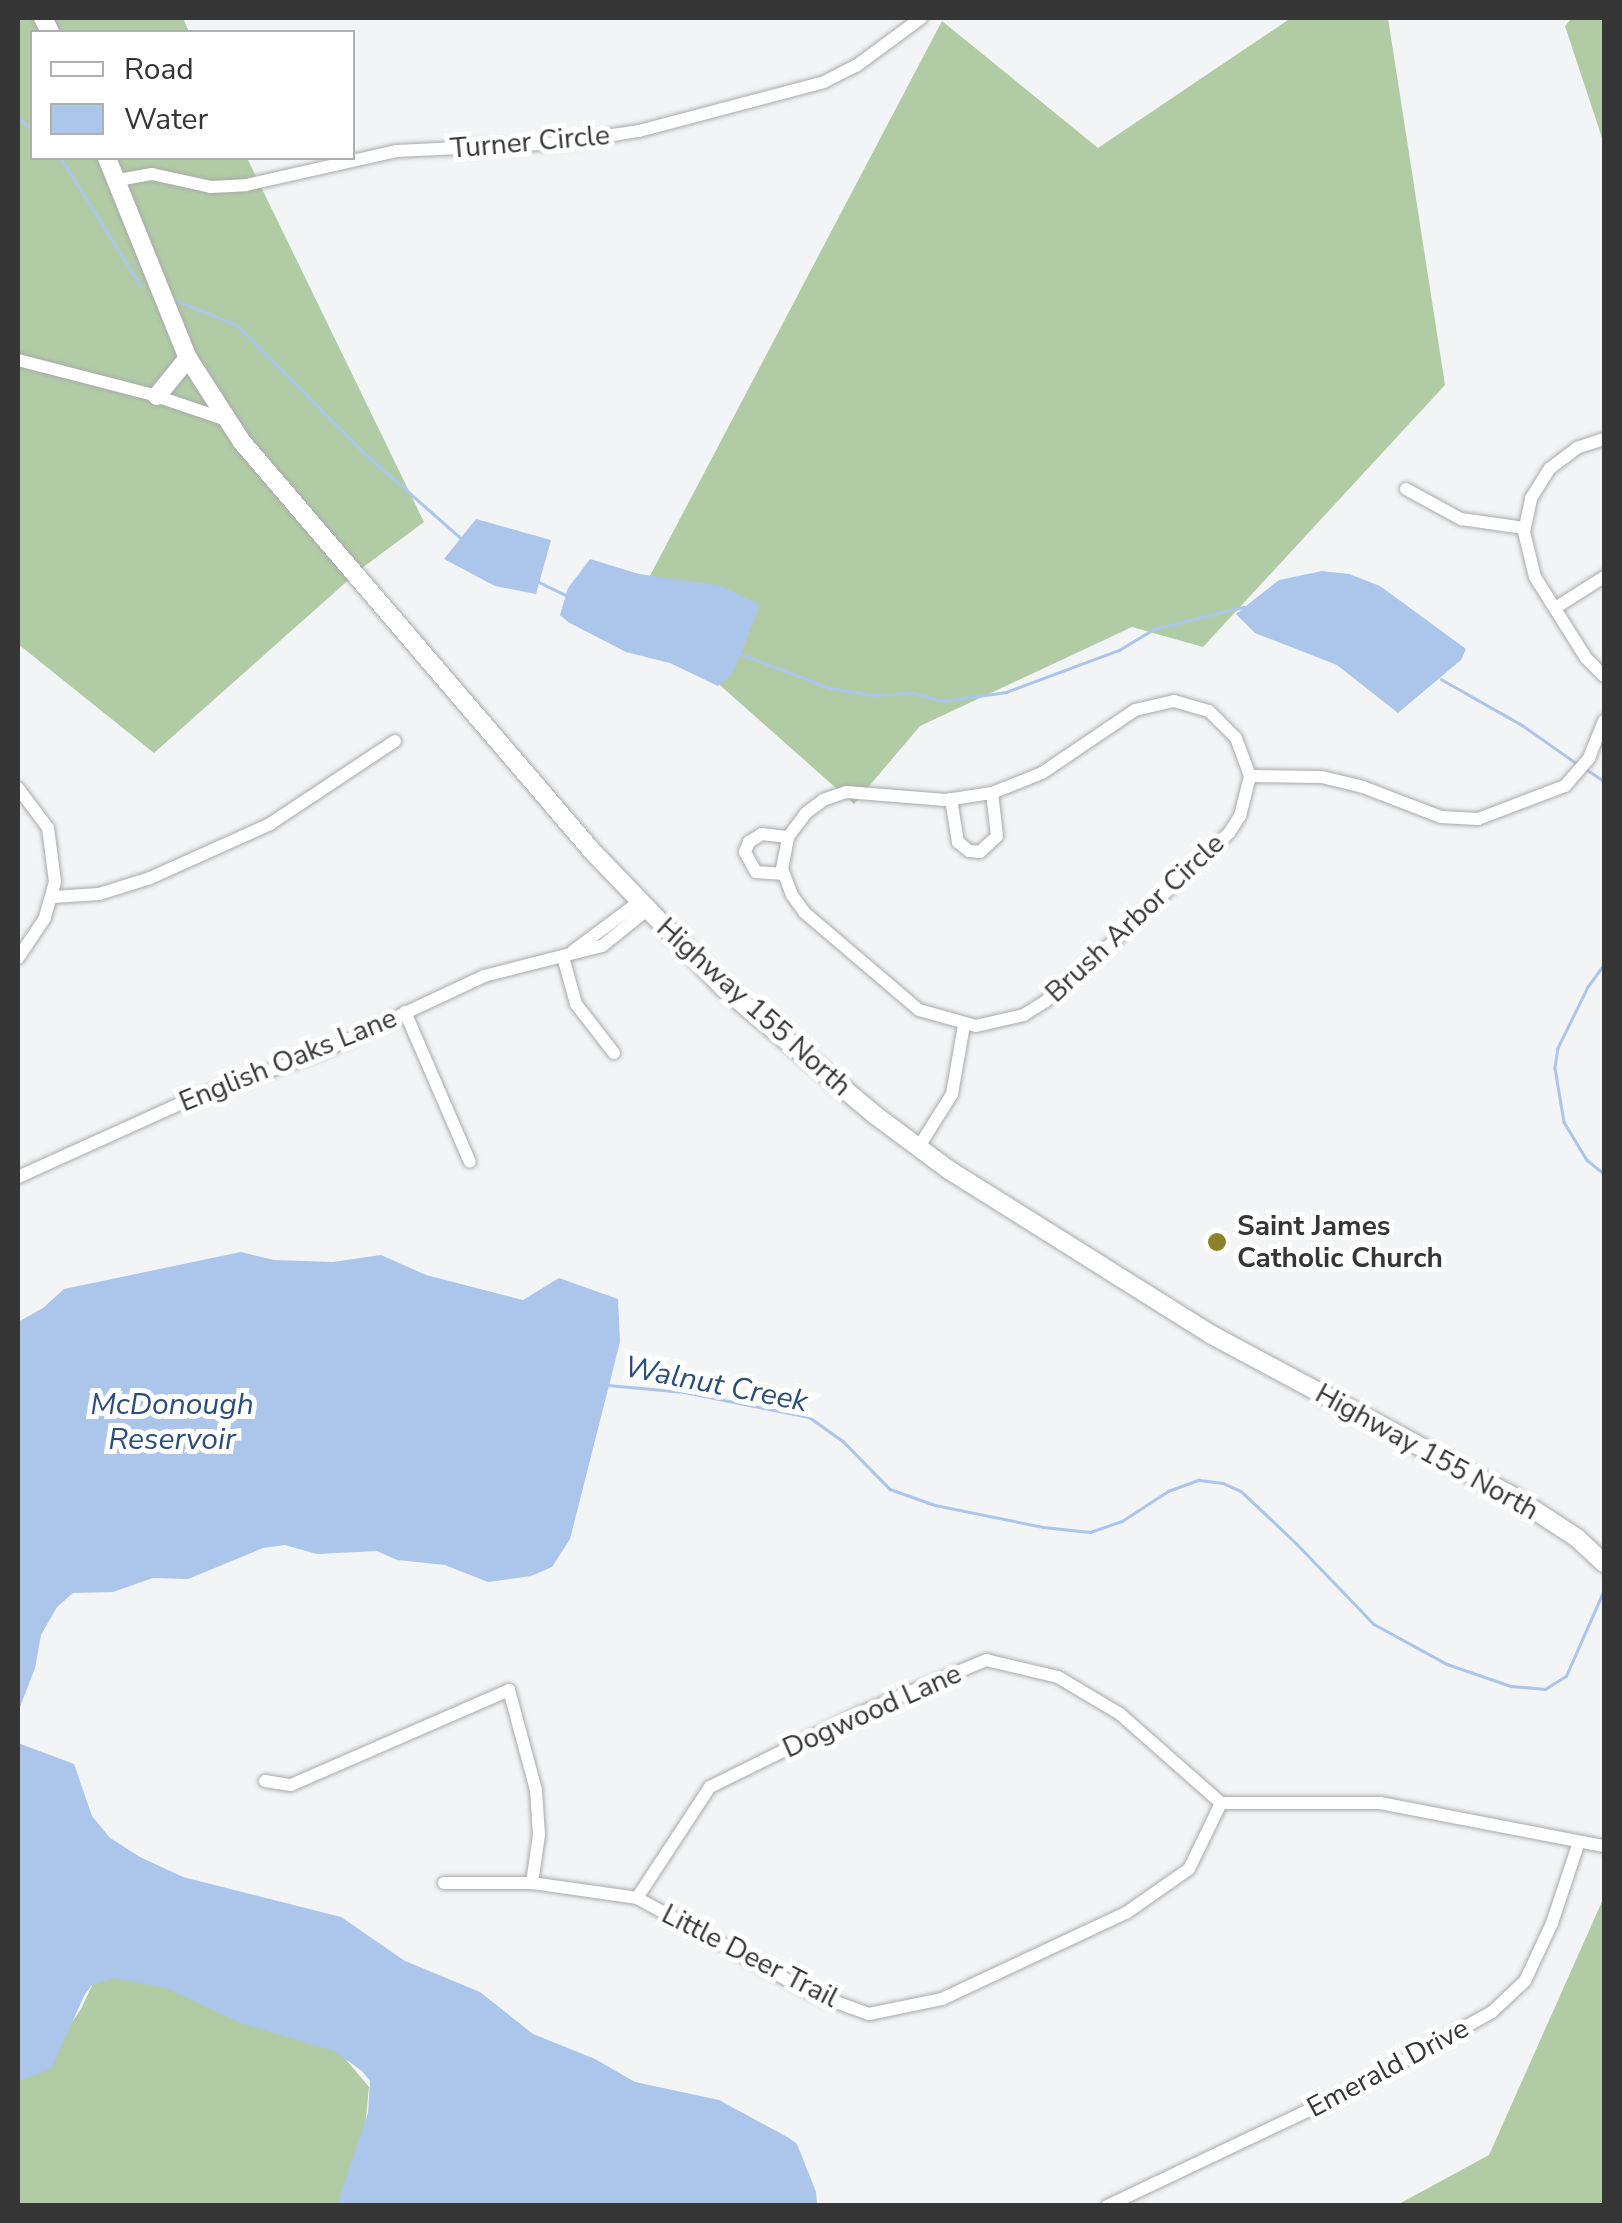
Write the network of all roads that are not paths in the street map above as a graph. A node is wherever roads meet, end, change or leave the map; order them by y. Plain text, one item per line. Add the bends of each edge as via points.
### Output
1 (921, 18) edge
2 (108, 160) edge
3 (118, 180) junction
4 (188, 358) junction
5 (18, 360) edge
6 (157, 396) junction
7 (227, 420) junction
8 (1604, 439) edge
9 (1406, 489) dead end
10 (1524, 528) junction
11 (1604, 577) edge
12 (1555, 608) junction
13 (1604, 676) edge
14 (1604, 721) edge
15 (395, 741) dead end
16 (1250, 776) junction
17 (18, 788) edge
18 (992, 792) junction
19 (952, 800) junction
20 (788, 837) junction
21 (784, 874) junction
22 (53, 897) junction
23 (643, 906) junction
24 (563, 957) junction
25 (18, 958) edge
26 (406, 1012) junction
27 (964, 1025) junction
28 (614, 1053) dead end
29 (918, 1148) junction
30 (470, 1162) dead end
31 (18, 1177) edge
32 (1604, 1563) edge
33 (265, 1781) dead end
34 (1221, 1803) junction
35 (1579, 1842) junction
36 (1604, 1846) edge
37 (444, 1883) dead end
38 (532, 1884) junction
39 (637, 1898) junction
40 (1107, 2206) edge

1 - 3 street, Turner Circle via 824,82 639,131 562,143 397,151 246,186 211,187 152,174
2 - 3 main road, Highway 155 North
3 - 4 main road, Highway 155 North
4 - 6 main road
4 - 7 main road, Highway 155 North
5 - 6 street
6 - 7 street
7 - 23 main road, Highway 155 North via 285,496
8 - 10 street via 1576,448 1550,468 1530,499
9 - 10 street via 1461,519
10 - 12 street via 1530,567
11 - 12 street
12 - 13 street
14 - 16 street via 1589,758 1565,786 1478,819 1441,817 1322,778
15 - 22 street via 270,824 150,878 99,894
16 - 18 street via 1236,738 1218,717 1163,702 1128,714 1042,773
16 - 27 street, Brush Arbor Circle via 1247,801 1229,832 1059,990 1016,1018
17 - 22 street via 48,828
18 - 19 street
18 - 19 street via 997,836 980,852 958,842
19 - 20 street via 838,794 806,813
20 - 21 street
20 - 21 street via 762,834 745,852 756,872
21 - 27 street, Brush Arbor Circle via 805,913 900,998 929,1016
22 - 25 street
23 - 24 street, English Oaks Lane
23 - 29 main road, Highway 155 North via 752,1013
24 - 26 street, English Oaks Lane via 502,970
24 - 28 street via 576,1004
26 - 30 street
26 - 31 street, English Oaks Lane
27 - 29 street via 952,1094
29 - 32 main road, Highway 155 North via 1212,1335 1485,1480 1577,1538
33 - 38 street via 291,1785 509,1690 536,1790
34 - 35 street via 1380,1803
34 - 39 street, Little Deer Trail via 1189,1869 1126,1913 942,1999 869,2014 811,1994
34 - 39 street, Dogwood Lane via 1120,1714 1058,1676 986,1660 710,1786
35 - 36 street
35 - 40 street, Emerald Drive via 1524,1981 1492,2012 1354,2089
37 - 38 street, Little Deer Trail
38 - 39 street, Little Deer Trail

